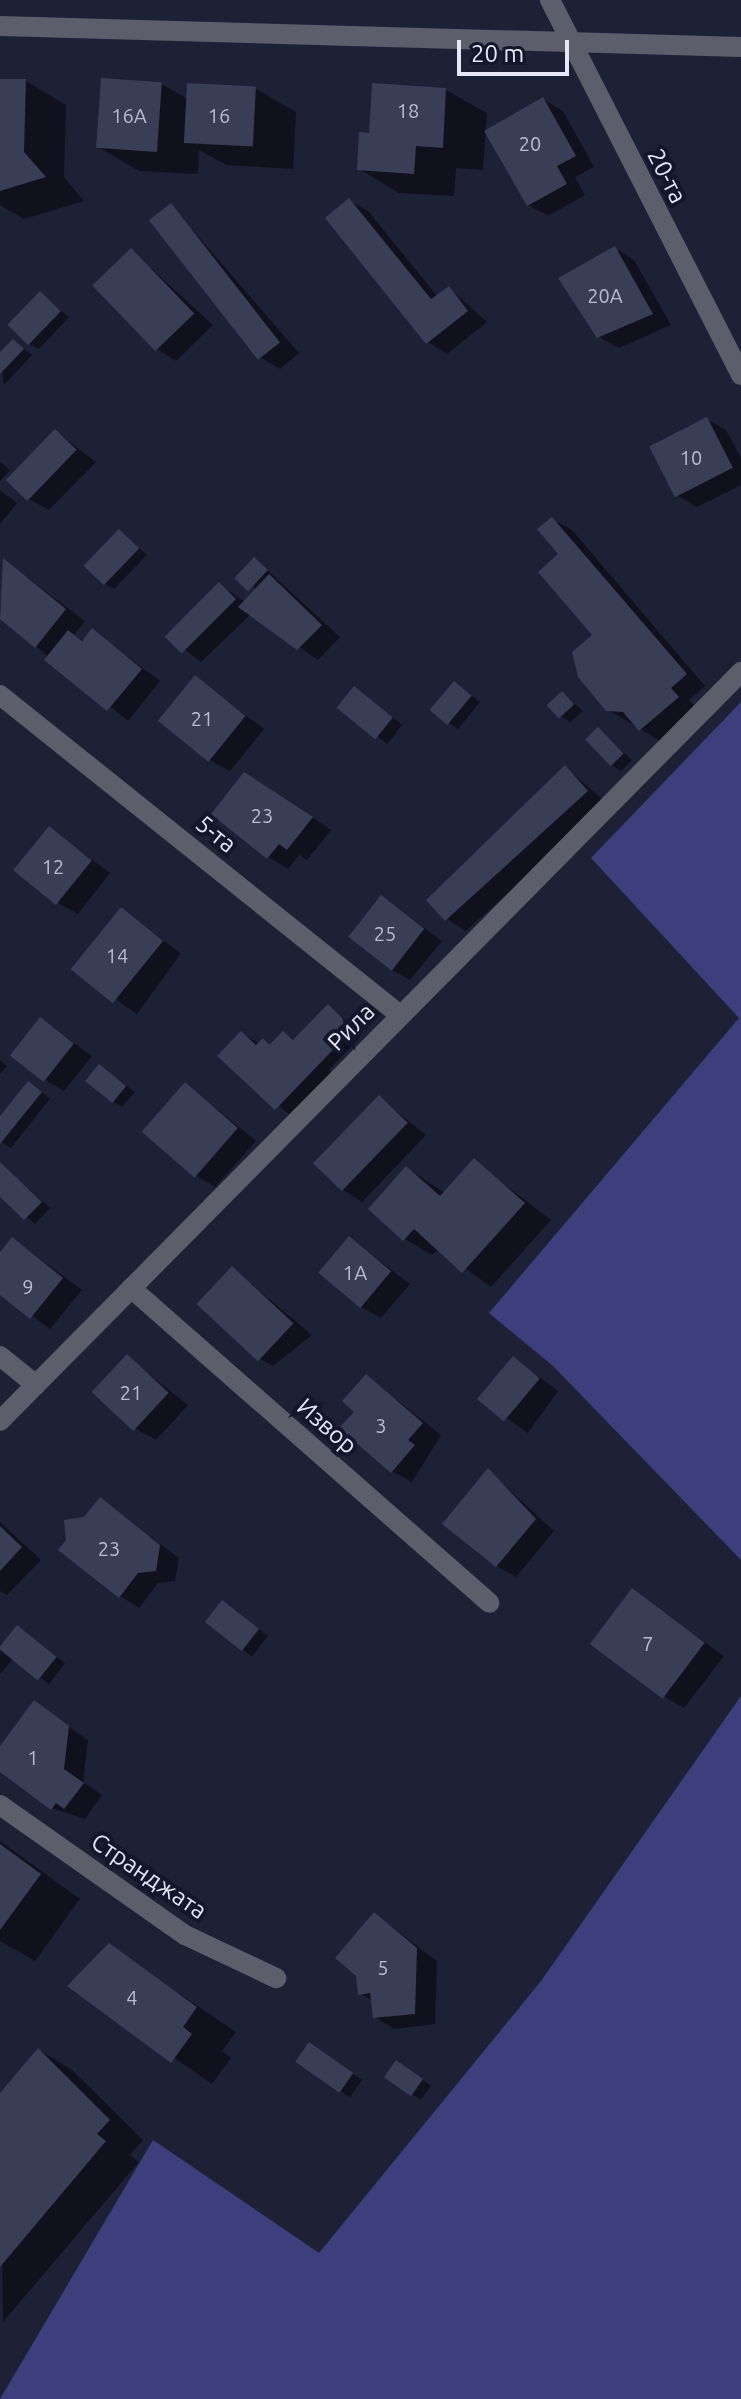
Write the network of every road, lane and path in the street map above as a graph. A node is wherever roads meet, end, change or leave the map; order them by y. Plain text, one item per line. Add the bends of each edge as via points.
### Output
1 (550, 0) edge
2 (0, 26) edge
3 (574, 45) junction
4 (741, 47) edge
5 (741, 375) edge
6 (741, 672) edge
7 (0, 695) edge
8 (400, 1015) junction
9 (131, 1288) junction
10 (0, 1356) edge
11 (36, 1385) junction
12 (0, 1421) edge
13 (489, 1603) dead end
14 (0, 1805) edge
15 (276, 1978) dead end

1 - 3 street, 20-та
2 - 3 street
3 - 4 street
3 - 5 street, 20-та
6 - 8 street, Рила
7 - 8 street, 5-та
8 - 9 street, Рила
9 - 11 street, Рила
9 - 13 street, Извор
10 - 11 street
11 - 12 street, Рила
14 - 15 street, Странджата via 185,1935

